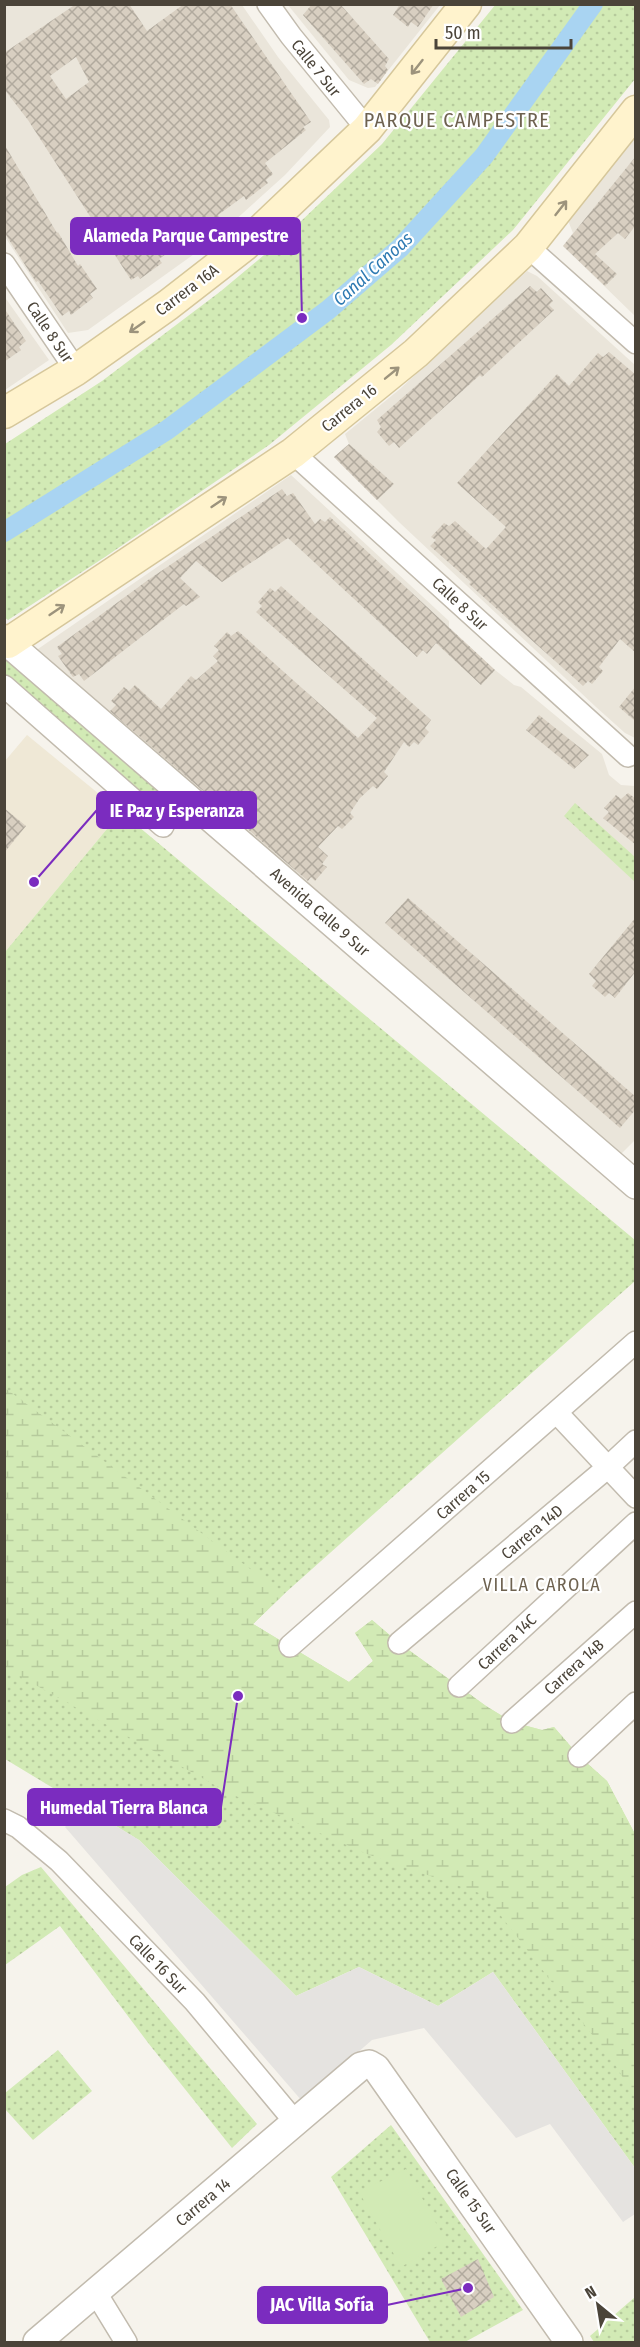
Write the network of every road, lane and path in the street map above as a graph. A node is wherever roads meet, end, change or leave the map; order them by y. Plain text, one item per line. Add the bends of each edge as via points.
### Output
1 (268, 4) edge
2 (466, 4) edge
3 (636, 111) edge
4 (367, 129) junction
5 (528, 247) junction
6 (4, 264) edge
7 (636, 343) edge
8 (76, 370) junction
9 (4, 413) edge
10 (293, 453) junction
11 (6, 641) edge
12 (4, 686) edge
13 (627, 756) dead end
14 (163, 826) dead end
15 (636, 1185) edge
16 (636, 1342) edge
17 (557, 1413) junction
18 (636, 1441) edge
19 (607, 1468) junction
20 (636, 1497) edge
21 (636, 1523) edge
22 (636, 1611) edge
23 (399, 1643) dead end
24 (290, 1646) dead end
25 (459, 1686) dead end
26 (636, 1703) edge
27 (512, 1722) dead end
28 (579, 1755) dead end
29 (4, 1820) edge
30 (369, 2064) joint
31 (296, 2123) junction
32 (96, 2293) junction
33 (37, 2343) edge
34 (126, 2343) edge
35 (569, 2343) edge

1 - 4 street, Calle 7 Sur
2 -> 4 main road, Carrera 16A
5 -> 3 main road, Carrera 16
4 -> 8 main road, Carrera 16A via 244,246
5 - 7 street
10 -> 5 main road, Carrera 16 via 416,353
6 - 8 street, Calle 8 Sur
8 - 9 main road, Carrera 16A
11 -> 10 main road, Carrera 16
10 - 13 street, Calle 8 Sur
11 - 15 street, Avenida Calle 9 Sur
12 - 14 street
16 - 17 street, Carrera 15
17 - 19 street
17 - 24 street, Carrera 15
18 - 19 street, Carrera 14D
19 - 20 street
19 - 23 street, Carrera 14D
21 - 25 street, Carrera 14C
22 - 27 street, Carrera 14B
26 - 28 street
29 - 31 street, Calle 16 Sur via 59,1861 195,2002
30 - 31 street, Carrera 14 via 361,2066
30 - 35 street, Calle 15 Sur via 403,2105
31 - 32 street, Carrera 14
32 - 33 street, Carrera 14
32 - 34 street

